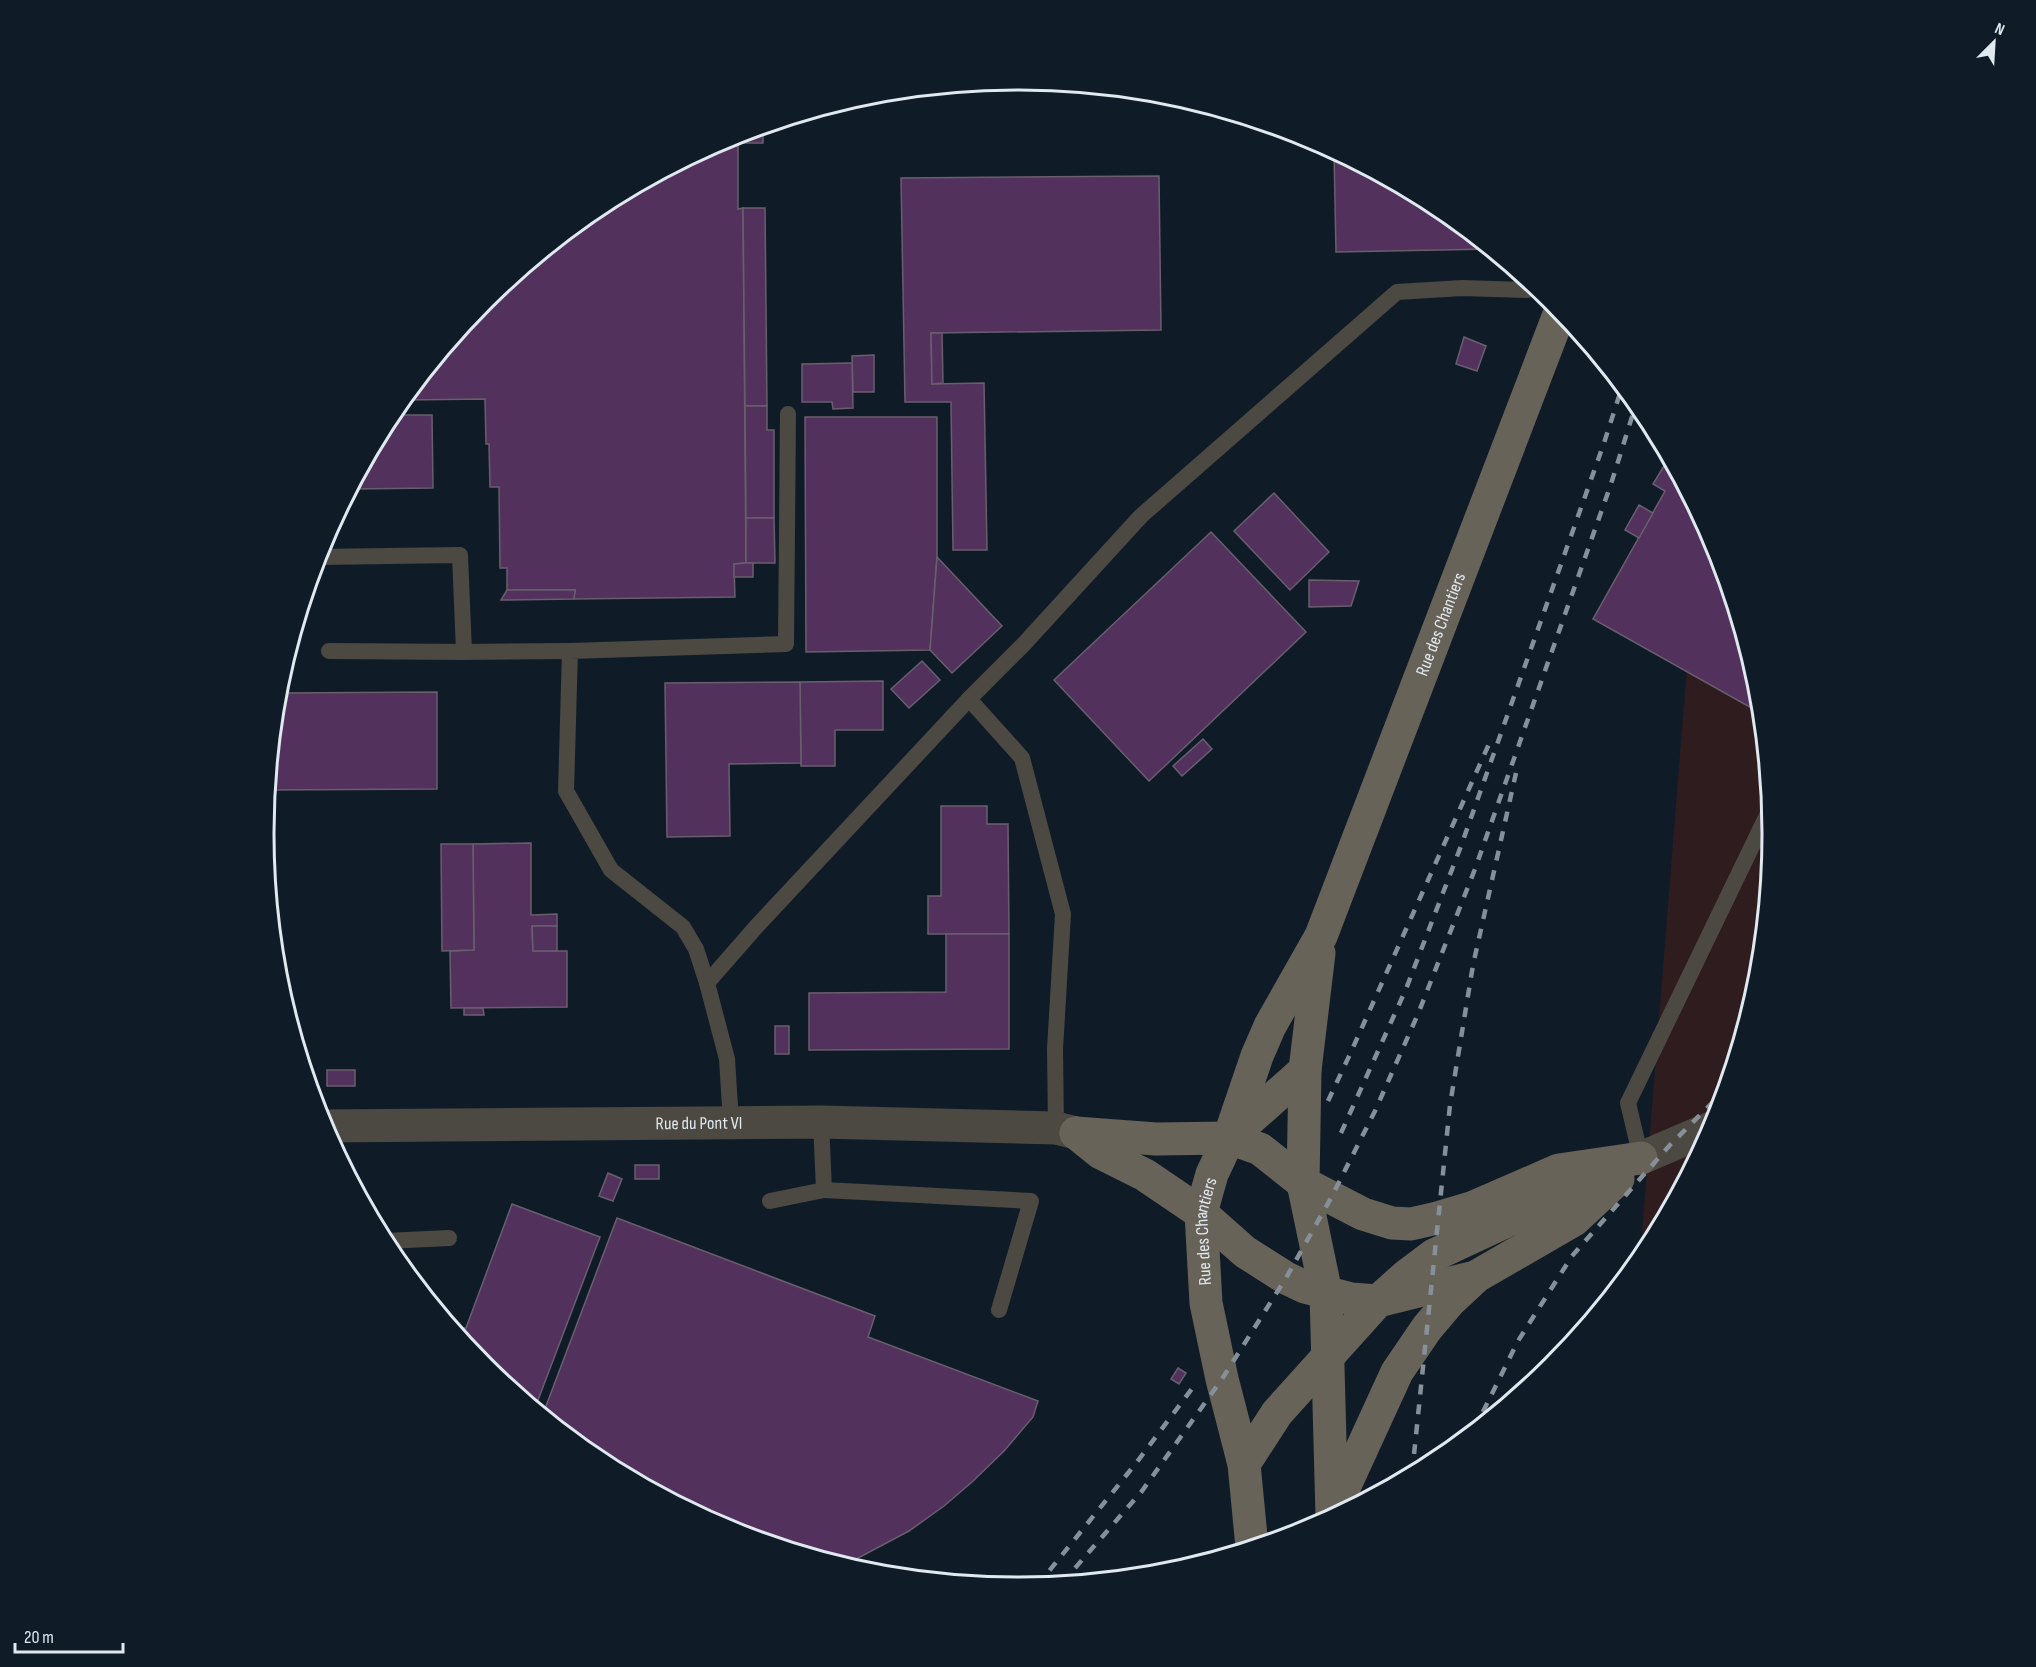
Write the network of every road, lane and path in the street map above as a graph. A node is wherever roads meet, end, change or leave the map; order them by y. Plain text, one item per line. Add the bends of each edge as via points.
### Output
1 (1524, 290) edge
2 (1556, 321) edge
3 (788, 414) dead end
4 (328, 557) edge
5 (328, 651) dead end
6 (570, 651) junction
7 (464, 652) junction
8 (969, 699) junction
9 (1762, 826) edge
10 (1321, 936) junction
11 (708, 983) junction
12 (1305, 1070) junction
13 (731, 1122) junction
14 (821, 1122) junction
15 (335, 1126) edge
16 (1066, 1130) junction
17 (1698, 1134) edge
18 (1229, 1138) junction
19 (1641, 1158) junction
20 (1303, 1183) junction
21 (824, 1190) junction
22 (770, 1201) dead end
23 (1201, 1213) junction
24 (449, 1238) dead end
25 (396, 1240) edge
26 (1477, 1276) junction
27 (1326, 1293) junction
28 (1378, 1301) junction
29 (999, 1310) dead end
30 (1329, 1357) junction
31 (1244, 1464) junction
32 (1337, 1505) edge
33 (1332, 1507) edge
34 (1251, 1540) edge

1 - 8 lane via 1397,292 1141,516
2 - 10 street, Rue des Chantiers
3 - 6 lane via 786,644
4 - 7 lane via 460,555
5 - 7 lane
6 - 7 lane
6 - 11 lane via 566,791 611,870 682,927 696,949
8 - 11 lane
8 - 16 lane via 1022,758 1063,914 1055,1049
9 - 19 lane via 1628,1103
10 - 12 street, Rue des Chantiers
10 - 18 street, Rue des Chantiers via 1270,1026
11 - 13 lane via 727,1059
12 - 18 street
12 - 20 street, Rue des Chantiers
13 - 14 street, Rue du Pont VI
13 - 15 street, Rue du Pont VI
14 - 16 street, Rue du Pont VI
14 - 21 lane
16 - 18 street via 1156,1138
16 - 23 street
17 - 19 street
18 - 20 street via 1260,1149
18 - 23 street, Rue des Chantiers via 1212,1174
19 - 20 street via 1559,1170 1474,1207 1411,1224 1363,1214
19 - 26 street via 1574,1220
19 - 28 street via 1434,1255
20 - 27 street, Rue des Chantiers
21 - 22 lane
21 - 29 lane via 1032,1201
23 - 27 street via 1262,1263 1286,1278
23 - 31 street, Rue des Chantiers via 1206,1303
24 - 25 lane
26 - 28 street
26 - 32 street via 1449,1302 1397,1372
27 - 28 street
27 - 30 street, Rue des Chantiers
28 - 30 street
30 - 31 street via 1277,1413
30 - 33 street, Rue des Chantiers
31 - 34 street, Rue des Chantiers

